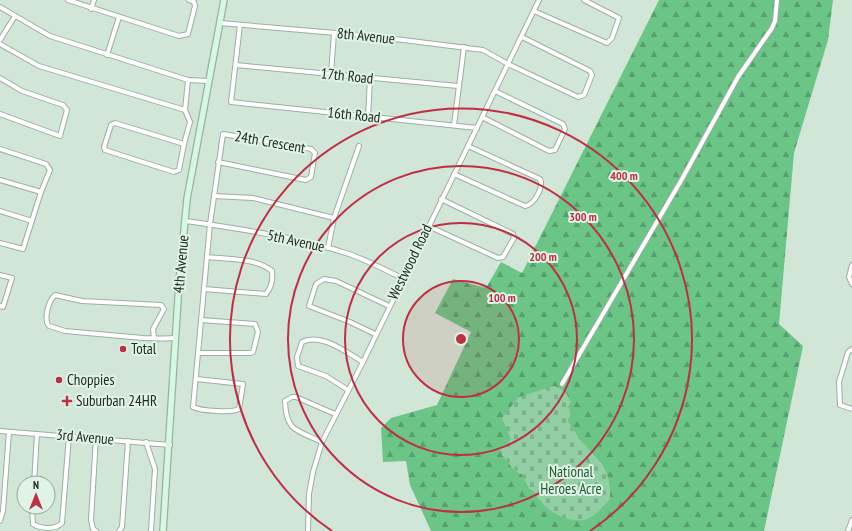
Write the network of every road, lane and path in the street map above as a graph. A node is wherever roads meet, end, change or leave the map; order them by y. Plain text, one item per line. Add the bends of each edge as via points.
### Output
1 (68, 0) edge
2 (94, 0) edge
3 (189, 0) edge
4 (224, 0) edge
5 (539, 0) edge
6 (584, 0) edge
7 (777, 0) edge
8 (0, 6) edge
9 (91, 9) junction
10 (534, 10) junction
11 (15, 16) junction
12 (119, 17) junction
13 (220, 23) junction
14 (240, 25) junction
15 (334, 33) junction
16 (522, 37) junction
17 (0, 40) edge
18 (0, 44) edge
19 (464, 47) junction
20 (107, 55) junction
21 (508, 64) junction
22 (236, 65) junction
23 (331, 74) junction
24 (0, 78) edge
25 (370, 78) junction
26 (188, 80) junction
27 (209, 81) junction
28 (458, 86) junction
29 (495, 91) junction
30 (185, 110) junction
31 (0, 114) edge
32 (368, 117) junction
33 (482, 117) junction
34 (454, 125) junction
35 (477, 128) junction
36 (184, 144) junction
37 (359, 146) dead end
38 (468, 146) junction
39 (0, 149) edge
40 (218, 162) junction
41 (454, 174) junction
42 (0, 180) edge
43 (40, 192) junction
44 (214, 196) junction
45 (441, 199) junction
46 (0, 211) edge
47 (334, 218) junction
48 (32, 221) junction
49 (186, 221) junction
50 (210, 224) junction
51 (428, 226) junction
52 (0, 243) edge
53 (328, 248) junction
54 (207, 257) junction
55 (852, 265) edge
56 (0, 274) edge
57 (402, 278) junction
58 (852, 284) edge
59 (204, 289) junction
60 (0, 306) edge
61 (389, 306) junction
62 (201, 320) junction
63 (375, 334) junction
64 (154, 338) junction
65 (175, 338) junction
66 (852, 349) edge
67 (198, 353) junction
68 (363, 362) junction
69 (196, 379) junction
70 (562, 384) dead end
71 (348, 390) junction
72 (852, 409) edge
73 (335, 414) junction
74 (0, 431) edge
75 (9, 432) junction
76 (37, 434) junction
77 (69, 436) junction
78 (96, 438) junction
79 (128, 441) junction
80 (146, 442) junction
81 (322, 442) junction
82 (170, 445) junction
83 (34, 475) edge
84 (32, 515) edge
85 (852, 520) edge
86 (0, 521) edge
87 (96, 531) edge
88 (119, 531) edge
89 (151, 531) edge
90 (163, 531) edge
91 (308, 531) edge
92 (848, 531) edge

1 - 9 street
2 - 9 street
3 - 12 street via 194,2 195,6 188,34 185,35 177,36
4 - 13 street, 4th Avenue
5 - 10 street, Westwood Road
6 - 10 street via 619,18 612,38 607,43
7 - 70 street via 772,28 738,77 682,179
8 - 11 street
9 - 12 street
10 - 16 street, Westwood Road
11 - 17 street
11 - 20 street via 50,36
12 - 20 street
13 - 14 street, 8th Avenue
13 - 27 street, 4th Avenue
14 - 15 street, 8th Avenue
14 - 22 street
15 - 19 street, 8th Avenue
15 - 23 street
16 - 21 street, Westwood Road
16 - 21 street, 8th Avenue via 590,71 592,75 584,95 579,97
18 - 30 street via 43,68
19 - 21 street, 8th Avenue via 486,50
19 - 28 street
20 - 26 street
21 - 29 street, Westwood Road
22 - 23 street, 17th Road
22 - 32 street, 16th Road via 231,102
23 - 25 street, 17th Road
24 - 31 street via 22,91 64,106 67,112 60,136
25 - 28 street, 17th Road
25 - 32 street
26 - 27 street
26 - 30 street
27 - 49 street, 4th Avenue via 191,171
28 - 34 street
29 - 33 street, Westwood Road
29 - 33 street via 563,124 565,129 559,144 555,150 549,151
30 - 36 street via 190,122
32 - 34 street, 16th Road
33 - 35 street, Westwood Road
34 - 35 street, 16th Road
35 - 38 street, Westwood Road
36 - 36 street via 179,170 174,172 106,150 104,147 111,125 115,123
37 - 47 street
38 - 41 street, Westwood Road
38 - 41 street via 540,179 538,192 531,203 525,206
39 - 43 street via 48,165 49,175
40 - 40 street, 24th Crescent via 223,134 311,149 314,153 311,177 305,180
40 - 44 street
41 - 45 street, Westwood Road
42 - 43 street
43 - 48 street
44 - 47 street via 253,198
44 - 50 street
45 - 51 street, Westwood Road
45 - 51 street via 513,234 514,238 503,257 498,258
46 - 48 street
47 - 53 street
48 - 52 street via 23,249
49 - 50 street, 5th Avenue
49 - 65 street, 4th Avenue
50 - 53 street, 5th Avenue
50 - 54 street
51 - 57 street, Westwood Road
53 - 57 street, 5th Avenue via 351,255
54 - 59 street
54 - 59 street via 266,266 272,271 272,276 266,294
55 - 58 street via 849,277
56 - 60 street via 12,278 3,307
57 - 61 street, Westwood Road
59 - 62 street
61 - 63 street, Westwood Road
61 - 63 street via 336,281 324,279 316,284 309,306
62 - 67 street
62 - 67 street via 255,324 258,332 253,352
63 - 68 street, Westwood Road
64 - 64 street via 153,329 164,310 161,305 82,301 55,294 46,319 49,326 64,330
64 - 65 street
65 - 82 street, 4th Avenue
66 - 72 street via 848,352 839,382 840,405
67 - 69 street
68 - 71 street, Westwood Road
68 - 71 street via 324,342 314,339 302,342 297,357 298,366 326,376
69 - 69 street via 193,407 237,411 243,384
71 - 73 street, Westwood Road
73 - 81 street, Westwood Road
73 - 81 street via 296,397 285,402 289,425
74 - 75 street, 3rd Avenue
75 - 76 street, 3rd Avenue
75 - 86 street via 4,511
76 - 77 street, 3rd Avenue
76 - 83 street
77 - 78 street, 3rd Avenue
77 - 84 street via 62,523 50,528 38,527 33,524
78 - 79 street, 3rd Avenue
78 - 87 street via 91,520
79 - 80 street, 3rd Avenue
79 - 88 street via 122,527
80 - 82 street, 3rd Avenue
80 - 89 street via 155,469
81 - 91 street, Westwood Road via 309,494
82 - 90 street, 4th Avenue
85 - 92 street

